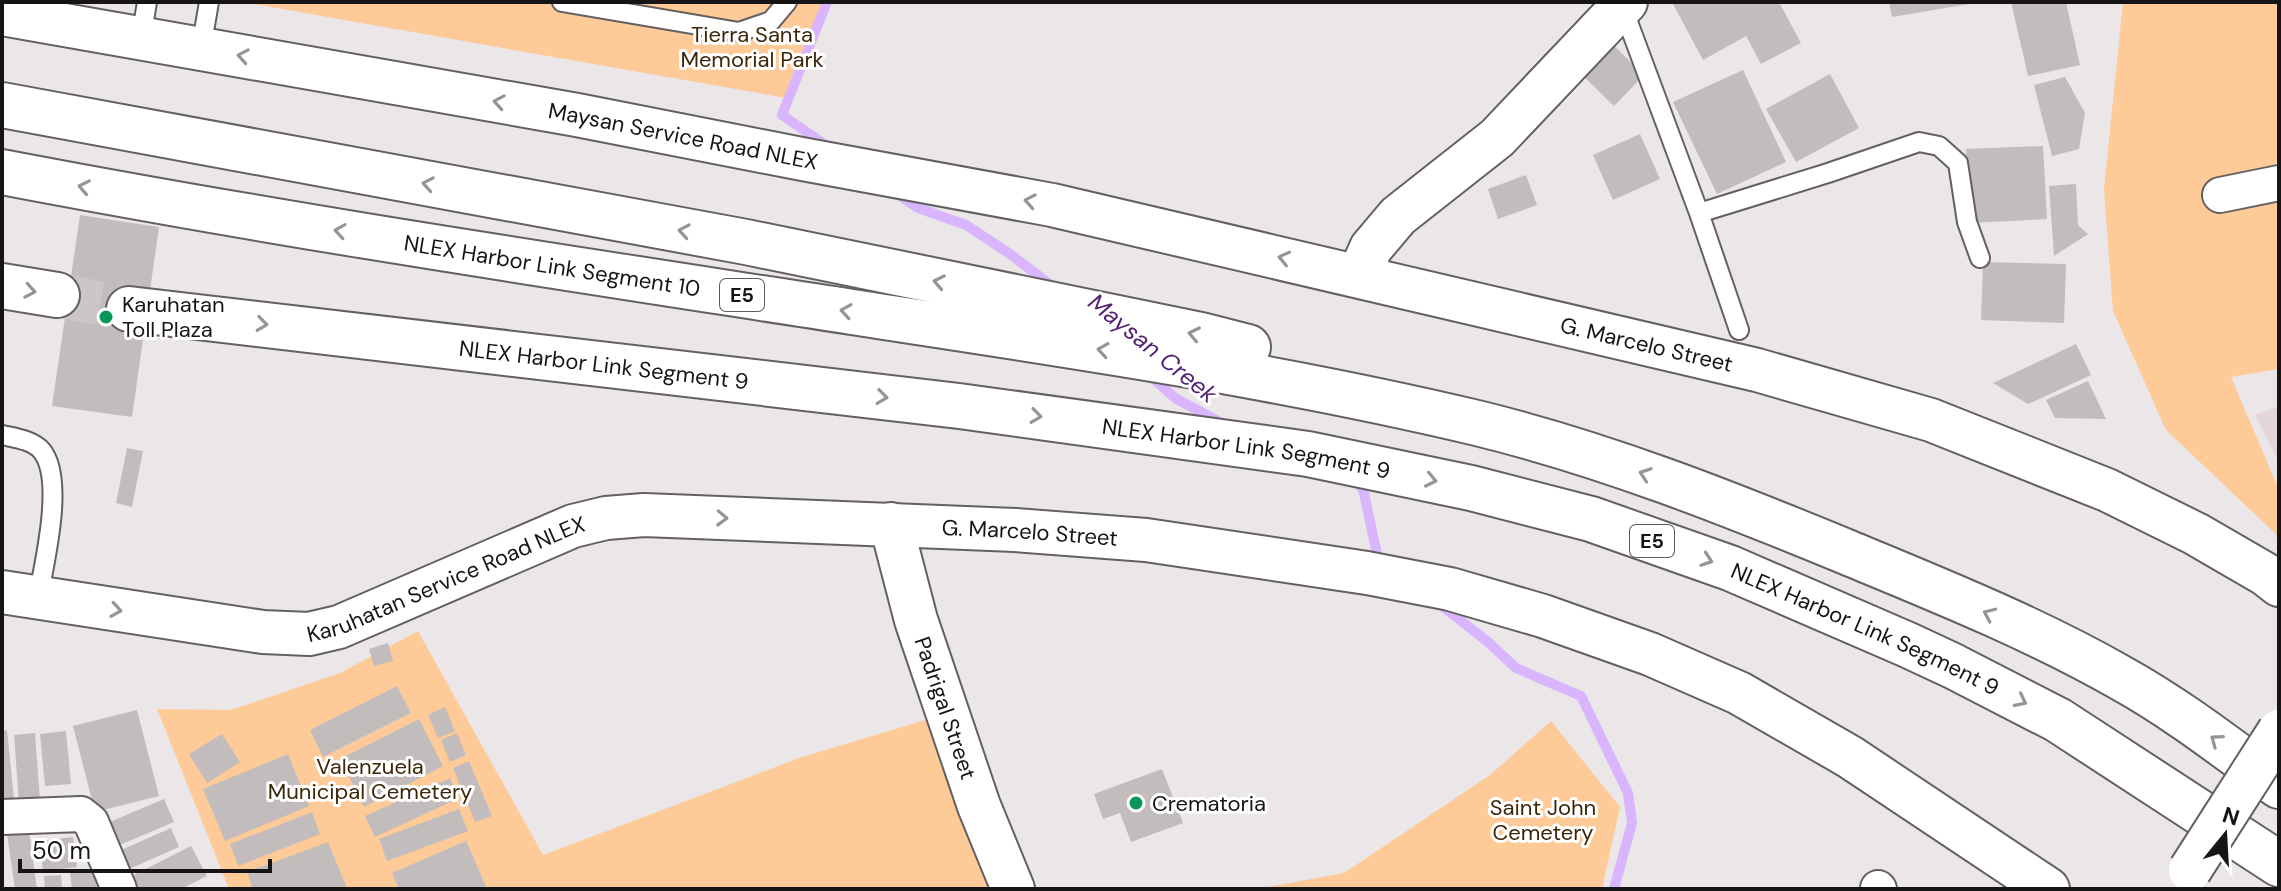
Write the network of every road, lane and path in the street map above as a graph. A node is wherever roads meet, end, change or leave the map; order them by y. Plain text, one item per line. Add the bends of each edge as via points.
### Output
1 (209, 2) edge
2 (562, 2) edge
3 (787, 2) edge
4 (1624, 4) edge
5 (2, 14) edge
6 (144, 20) edge
7 (201, 49) junction
8 (2, 105) edge
9 (2, 172) edge
10 (2279, 183) edge
11 (2220, 195) dead end
12 (1699, 213) junction
13 (1980, 258) dead end
14 (1359, 275) junction
15 (2, 286) edge
16 (57, 295) tunnel mouth
17 (129, 309) tunnel mouth
18 (1739, 330) dead end
19 (1481, 424) junction
20 (2, 435) edge
21 (891, 524) junction
22 (2279, 585) edge
23 (20, 595) edge
24 (2279, 731) edge
25 (2279, 786) edge
26 (2, 817) edge
27 (2279, 864) edge
28 (2181, 879) edge
29 (119, 889) edge
30 (1013, 889) edge
31 (2048, 889) edge

1 - 7 lane
2 - 3 lane via 739,32 771,21
4 - 12 lane
4 - 14 street via 1497,138 1398,216 1371,248
5 - 6 street, Maysan Service Road NLEX
6 - 7 street, Maysan Service Road NLEX
14 -> 7 street, Maysan Service Road NLEX via 1052,205
19 -> 8 highway via 1355,376 1201,335 746,242
19 -> 9 highway, NLEX Harbor Link Segment 10 / E5 via 1196,365 203,209
10 - 11 street
12 - 13 lane via 1919,142 1939,146 1958,163 1967,222
12 - 18 lane
14 - 22 street, G. Marcelo Street via 1757,370 1931,420 2107,490 2196,534
15 -> 16 highway
17 -> 27 highway, NLEX Harbor Link Segment 9 / E5 via 959,406 1293,452 1471,488 1591,519 1730,568 1942,661 2058,720
25 -> 19 highway, E5 via 2124,679 1901,574 1746,510
20 - 23 lane via 42,451 51,474 53,514
23 -> 21 street, Karuhatan Service Road NLEX via 263,632 309,634 339,627 573,526 606,518
21 - 30 street, Padrigal Street via 916,620
21 - 31 street, G. Marcelo Street via 1177,545 1450,589 1543,616 1739,693 1850,757
24 - 28 street, bridge
26 - 29 street via 81,814 91,822

